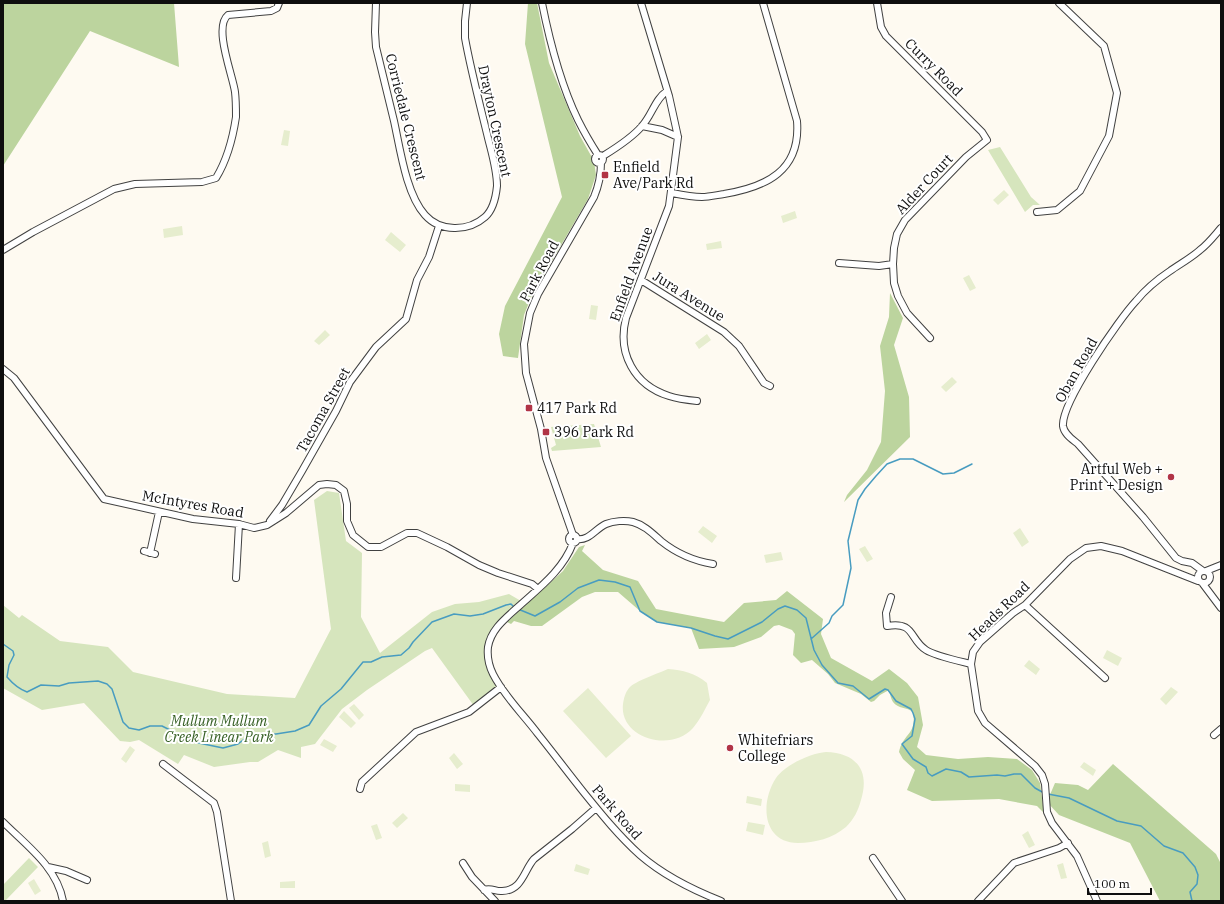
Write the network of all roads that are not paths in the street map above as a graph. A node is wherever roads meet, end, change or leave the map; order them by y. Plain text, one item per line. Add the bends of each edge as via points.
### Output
1 (279, 3) edge
2 (376, 3) edge
3 (467, 3) edge
4 (542, 3) edge
5 (641, 3) edge
6 (763, 3) edge
7 (877, 3) edge
8 (1059, 3) edge
9 (668, 93) junction
10 (642, 126) junction
11 (678, 137) junction
12 (987, 140) joint
13 (600, 158) junction
14 (672, 193) junction
15 (1037, 212) dead end
16 (439, 226) junction
17 (1221, 228) edge
18 (3, 250) edge
19 (839, 263) dead end
20 (893, 264) junction
21 (641, 280) junction
22 (930, 338) dead end
23 (3, 369) edge
24 (770, 386) dead end
25 (696, 400) dead end
26 (282, 505) junction
27 (159, 512) junction
28 (286, 512) junction
29 (239, 524) junction
30 (267, 525) junction
31 (574, 539) junction
32 (150, 553) dead end
33 (713, 564) dead end
34 (1219, 566) edge
35 (1203, 576) junction
36 (236, 578) dead end
37 (538, 589) junction
38 (891, 597) dead end
39 (1025, 605) junction
40 (1221, 608) edge
41 (970, 664) junction
42 (1105, 678) dead end
43 (501, 687) junction
44 (1221, 728) edge
45 (1214, 735) dead end
46 (163, 764) dead end
47 (360, 789) dead end
48 (596, 808) junction
49 (3, 822) edge
50 (1068, 843) junction
51 (873, 858) dead end
52 (462, 863) dead end
53 (48, 867) junction
54 (87, 880) dead end
55 (484, 890) junction
56 (711, 897) junction
57 (63, 901) edge
58 (231, 901) edge
59 (495, 901) edge
60 (717, 901) edge
61 (721, 901) edge
62 (902, 901) edge
63 (978, 901) edge
64 (1097, 901) edge

1 - 18 street via 271,11 228,15 223,22 227,61 235,92 236,116 228,152 216,178 202,182 135,184 114,189
2 - 16 street, Corriedale Crescent via 376,47 410,189 422,212
3 - 16 street, Drayton Crescent via 465,38 494,160 496,190 491,208 485,217 462,228
4 - 13 street via 551,47 563,85 578,121
5 - 9 street, Enfield Avenue
6 - 14 street via 797,121 793,153 778,174 756,187 705,197
7 - 12 street, Curry Road via 881,27 886,36
8 - 15 street via 1104,46 1117,93 1109,136 1080,191 1057,210
9 - 10 street via 656,103
9 - 11 street, Enfield Avenue
10 - 11 street
10 - 13 street
11 - 14 street, Enfield Avenue
12 - 20 street, Alder Court via 966,157 905,220 897,234
13 - 31 street, Park Road via 601,177 596,192 538,294 530,313 524,344 526,373 546,458
14 - 21 street, Enfield Avenue
16 - 26 street, Tacoma Street via 429,257 417,280 406,320 376,347 350,382
17 - 35 street, Oban Road via 1201,250 1168,272 1136,300 1119,321 1077,389 1068,406 1063,426 1069,437 1138,511 1176,558 1195,565
19 - 20 street via 879,266
20 - 22 street, Alder Court via 894,283 900,302
21 - 24 street, Jura Avenue via 724,332 739,346 764,383
21 - 25 street, Enfield Avenue via 622,335 624,351 630,366 642,381 654,390 673,397
23 - 27 street, McIntyres Road via 14,378 104,499
26 - 28 street
26 - 30 street, Tacoma Street
27 - 29 street, McIntyres Road
27 - 32 street
28 - 30 street
28 - 37 street via 319,485 336,485 344,492 347,521 353,535 368,547 381,547 407,533 417,533 479,565 532,584
29 - 30 street, McIntyres Road via 254,528
29 - 36 street
31 - 33 street via 584,539 605,524 631,521 641,524 661,541 688,557
31 - 37 street, Park Road via 561,566
34 - 35 street
35 - 39 street, Heads Road via 1191,579 1130,553 1091,546 1075,554
35 - 40 street, Oban Road
37 - 43 street, Park Road via 504,620 493,634 488,647 491,669
38 - 41 street via 886,614 887,626 901,625 909,630 926,650
39 - 41 street, Heads Road via 980,642 973,652
39 - 42 street
41 - 50 street, Heads Road via 981,717 1042,775 1046,810 1050,820
43 - 47 street via 469,712 416,732 362,782
43 - 48 street, Park Road via 513,698 526,719
44 - 45 street
46 - 58 street via 214,803
48 - 55 street via 530,862 526,874 513,889
48 - 56 street, Park Road via 620,837 641,856
49 - 53 street
50 - 63 street via 1014,863
50 - 64 street, Heads Road via 1078,856
51 - 62 street
52 - 55 street
53 - 54 street
53 - 57 street via 56,880
55 - 59 street
56 - 60 street, Park Road
56 - 61 street, Park Road

